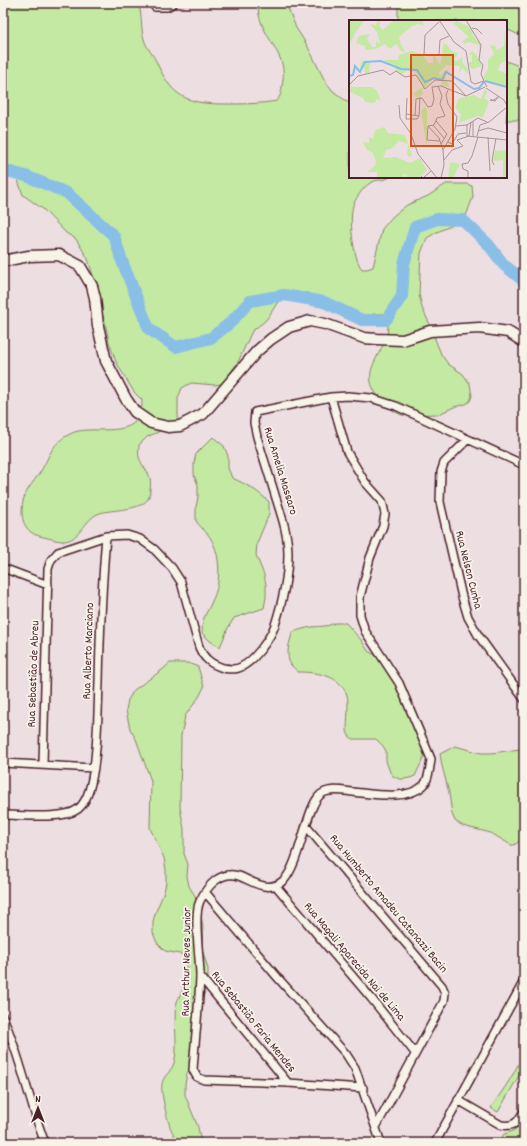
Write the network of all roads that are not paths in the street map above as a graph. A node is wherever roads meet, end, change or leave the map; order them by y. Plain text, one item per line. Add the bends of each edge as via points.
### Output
1 (174, 3) edge
2 (155, 7) dead end
3 (3, 261) edge
4 (524, 342) edge
5 (331, 397) junction
6 (467, 440) junction
7 (524, 465) edge
8 (106, 536) junction
9 (3, 568) edge
10 (48, 585) junction
11 (524, 699) edge
12 (3, 763) edge
13 (43, 765) junction
14 (94, 768) junction
15 (3, 815) edge
16 (306, 826) junction
17 (276, 886) junction
18 (205, 892) junction
19 (200, 976) junction
20 (524, 981) edge
21 (3, 1017) edge
22 (415, 1053) junction
23 (288, 1083) junction
24 (363, 1088) junction
25 (458, 1100) junction
26 (524, 1111) edge
27 (376, 1127) junction
28 (436, 1142) edge
29 (45, 1143) edge
30 (381, 1143) edge

1 - 2 street via 168,8
3 - 4 street via 29,256 59,255 80,266 92,286 106,361 126,399 135,412 151,423 168,427 180,426 203,414 270,339 289,327 310,320 364,338 403,340 430,331 479,328 508,332
5 - 6 street, Rua Amelia Massaro via 371,398 396,406
5 - 8 street, Rua Amelia Massaro via 256,412 254,423 257,437 287,536 288,555 284,589 274,626 267,641 241,668 223,668 203,656 181,582 154,549 140,539 127,535
5 - 16 street via 347,452 365,482 382,502 385,514 360,597 360,616 365,631 399,683 431,759 430,772 424,785 411,792 394,796 337,790 323,793 315,801
6 - 7 street, Rua Amelia Massaro
6 - 11 street, Rua Nelson Cunha via 444,463 441,472 440,502 468,617
8 - 10 street, Rua Sebastião de Abreu via 58,552 48,569
8 - 14 street, Rua Alberto Marciano
9 - 10 street
10 - 13 street, Rua Sebastião de Abreu
12 - 13 street
13 - 14 street
14 - 15 street, Rua Alberto Marciano via 84,802 69,814
16 - 17 street via 295,863
16 - 22 street, Rua Humberto Amadeu Catanazzi Bacin via 442,986 445,993 444,1001
17 - 18 street, Rua Arthur Neves Junior via 262,886 238,876 226,875 215,880
17 - 22 street, Rua Magali Aparecida Nai de Lima via 372,998
18 - 19 street, Rua Arthur Neves Junior via 199,902 197,916
18 - 24 street via 346,1054
19 - 23 street, Rua Sebastião Faria Mendes
19 - 23 street, Rua Arthur Neves Junior via 193,1070 197,1077 204,1080
20 - 25 street
21 - 29 street
22 - 27 street, Rua Humberto Amadeu Catanazzi Bacin
23 - 24 street, Rua Arthur Neves Junior
24 - 27 street
25 - 26 street via 501,1125 509,1126 518,1122
25 - 28 street
27 - 30 street

